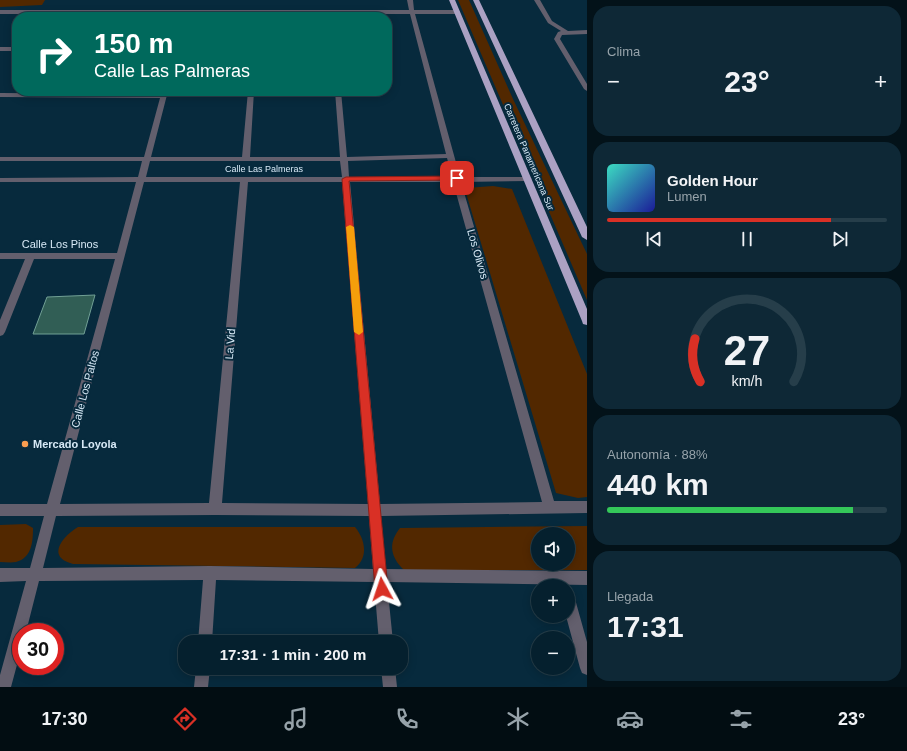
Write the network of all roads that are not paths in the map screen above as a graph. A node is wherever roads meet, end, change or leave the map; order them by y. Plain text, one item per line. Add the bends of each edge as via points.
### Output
1 (410, 0) edge
2 (452, 0) edge
3 (476, 0) edge
4 (537, 0) edge
5 (0, 12) edge
6 (12, 12) edge
7 (392, 12) edge
8 (412, 12) junction
9 (457, 12) junction
10 (566, 32) junction
11 (587, 32) edge
12 (0, 49) edge
13 (12, 49) edge
14 (587, 89) edge
15 (0, 95) edge
16 (12, 95) edge
17 (164, 96) edge
18 (251, 96) edge
19 (338, 96) edge
20 (450, 156) junction
21 (0, 159) edge
22 (147, 159) junction
23 (246, 159) junction
24 (344, 159) junction
25 (457, 178) junction
26 (346, 179) junction
27 (528, 179) junction
28 (0, 180) edge
29 (141, 180) junction
30 (244, 180) junction
31 (587, 237) edge
32 (0, 256) edge
33 (31, 256) junction
34 (121, 256) junction
35 (587, 321) edge
36 (0, 332) edge
37 (587, 507) edge
38 (550, 508) junction
39 (215, 509) junction
40 (0, 510) edge
41 (52, 510) junction
42 (374, 510) junction
43 (210, 574) junction
44 (0, 575) edge
45 (35, 575) junction
46 (380, 576) junction
47 (587, 578) edge
48 (575, 580) edge
49 (531, 581) edge
50 (575, 623) edge
51 (206, 635) edge
52 (385, 635) edge
53 (587, 668) edge
54 (202, 675) edge
55 (389, 675) edge
56 (4, 687) edge
57 (201, 687) edge
58 (390, 687) edge

1 - 8 street, Los Olivos
2 - 9 highway, Carretera Panamericana Sur
3 - 31 highway, Carretera Panamericana Sur
4 - 10 street via 550,22
5 - 6 street
7 - 8 street
8 - 9 street
8 - 20 street, Los Olivos
9 - 27 highway, Carretera Panamericana Sur
10 - 11 street
10 - 14 street via 560,34 557,39
12 - 13 street
15 - 16 street
17 - 22 street, Calle Los Paltos
18 - 23 street
19 - 24 street
20 - 24 street
20 - 25 street, Los Olivos
21 - 22 street
22 - 23 street
22 - 29 street, Calle Los Paltos
23 - 24 street
24 - 26 street
25 - 26 street, Calle Las Palmeras
25 - 27 street, Calle Las Palmeras
25 - 38 street, Los Olivos
26 - 30 street, Calle Las Palmeras
26 - 42 street
27 - 35 highway, Carretera Panamericana Sur
28 - 29 street, Calle Las Palmeras
29 - 30 street, Calle Las Palmeras
29 - 34 street, Calle Los Paltos
30 - 39 street, La Vid
32 - 33 street, Calle Los Pinos
33 - 34 street, Calle Los Pinos
33 - 36 street
34 - 41 street, Calle Los Paltos
37 - 38 street
38 - 42 street
39 - 41 street
39 - 42 street
40 - 41 street
41 - 45 street, Calle Los Paltos
42 - 46 street
43 - 45 street
43 - 46 street
43 - 51 street
44 - 45 street
45 - 56 street, Calle Los Paltos
46 - 49 street
46 - 52 street
47 - 48 street
50 - 53 street
54 - 57 street
55 - 58 street

